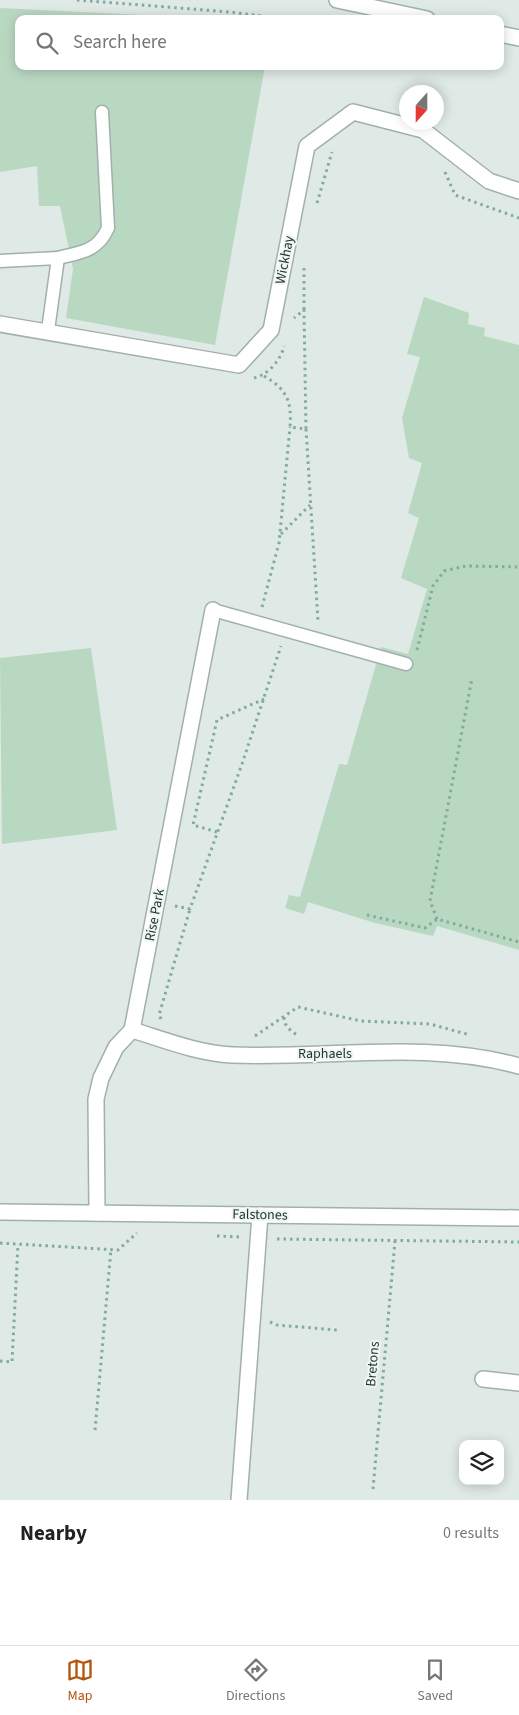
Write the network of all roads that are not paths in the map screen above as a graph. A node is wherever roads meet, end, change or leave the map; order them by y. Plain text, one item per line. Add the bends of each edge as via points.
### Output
1 (337, 0) edge
2 (408, 15) edge
3 (504, 35) edge
4 (519, 38) edge
5 (102, 112) dead end
6 (519, 191) edge
7 (58, 258) junction
8 (0, 261) edge
9 (0, 324) edge
10 (48, 330) junction
11 (213, 610) joint
12 (406, 664) road end
13 (132, 1030) junction
14 (519, 1066) edge
15 (0, 1212) edge
16 (96, 1213) junction
17 (260, 1214) junction
18 (519, 1218) edge
19 (482, 1379) dead end
20 (519, 1383) edge
21 (239, 1500) edge

1 - 2 street
3 - 4 street
5 - 7 lane via 108,228 95,247
6 - 10 street, Wickhay via 488,181 423,130 353,112 307,146 272,330 239,365
7 - 8 lane
7 - 10 lane
9 - 10 street, Wickhay
11 - 12 lane
11 - 13 street, Rise Park
13 - 14 street, Raphaels via 195,1050 231,1055 440,1053 490,1058
13 - 16 street via 116,1046 101,1078 96,1099
15 - 16 street, Falstones
16 - 17 street, Falstones
17 - 18 street, Falstones
17 - 21 street
19 - 20 street

